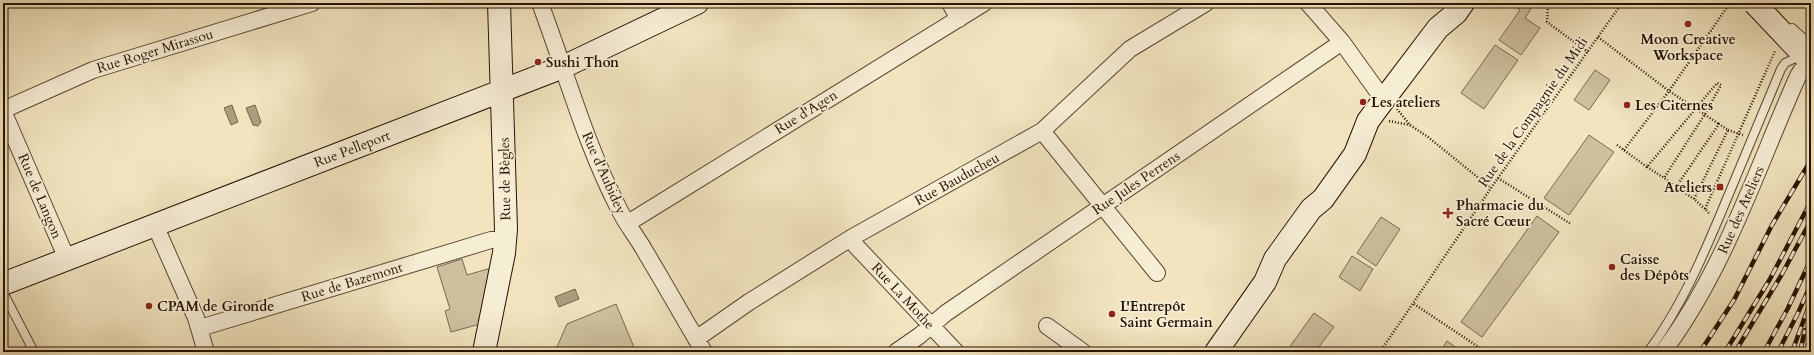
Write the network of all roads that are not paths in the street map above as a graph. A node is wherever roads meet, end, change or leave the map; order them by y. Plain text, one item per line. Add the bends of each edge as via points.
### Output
1 (312, 3) edge
2 (499, 3) edge
3 (540, 3) edge
4 (696, 3) edge
5 (950, 3) edge
6 (984, 3) edge
7 (1206, 3) edge
8 (1308, 3) edge
9 (1463, 3) edge
10 (1759, 4) edge
11 (958, 19) junction
12 (1342, 42) junction
13 (1809, 57) edge
14 (563, 67) junction
15 (502, 91) junction
16 (1385, 98) junction
17 (3, 110) edge
18 (1042, 131) junction
19 (1102, 206) junction
20 (628, 223) junction
21 (156, 226) junction
22 (851, 238) junction
23 (505, 240) junction
24 (67, 260) junction
25 (1157, 273) dead end
26 (3, 284) edge
27 (3, 292) edge
28 (931, 326) junction
29 (1047, 326) dead end
30 (200, 328) junction
31 (700, 345) edge
32 (1073, 350) edge
33 (34, 352) edge
34 (206, 352) edge
35 (484, 352) edge
36 (896, 352) edge
37 (956, 352) edge
38 (1216, 352) edge
39 (1648, 352) edge
40 (1663, 352) edge

1 - 17 street, Rue Roger Mirassou via 93,70
2 - 15 street, Rue de Bègles
3 - 14 street, Rue d'Aubidey
4 - 14 street, Rue Pelleport
5 - 11 street
6 - 11 street, Rue d'Agen
7 - 18 street, Rue Bauducheu via 1130,49
8 - 12 street
9 - 16 street via 1438,28
10 - 13 street via 1780,21
11 - 20 street, Rue d'Agen
12 - 16 street
12 - 19 street, Rue Jules Perrens
13 - 39 lane via 1785,63 1780,69 1753,139 1699,263 1682,299
13 - 40 street, Rue des Ateliers via 1798,76 1715,268
14 - 15 street, Rue Pelleport
14 - 20 street, Rue d'Aubidey via 593,153 619,211
15 - 21 street, Rue Pelleport
15 - 23 street, Rue de Bègles
16 - 38 street via 1368,121 1355,154 1323,199 1310,209 1274,259 1265,282
17 - 24 street, Rue de Langon
18 - 19 street
18 - 22 street, Rue Bauducheu
19 - 25 street
19 - 28 street, Rue Jules Perrens via 946,313
20 - 31 street, Rue d'Aubidey
21 - 24 street, Rue Pelleport
21 - 30 street
22 - 28 street, Rue La Mothe
22 - 31 street, Rue Bauducheu via 749,302
23 - 30 street, Rue de Bazemont via 491,240
23 - 35 street, Rue de Bègles
24 - 26 street, Rue Pelleport
27 - 33 lane
28 - 36 street, Rue Jules Perrens
28 - 37 street, Rue La Mothe
29 - 32 street
30 - 34 street

